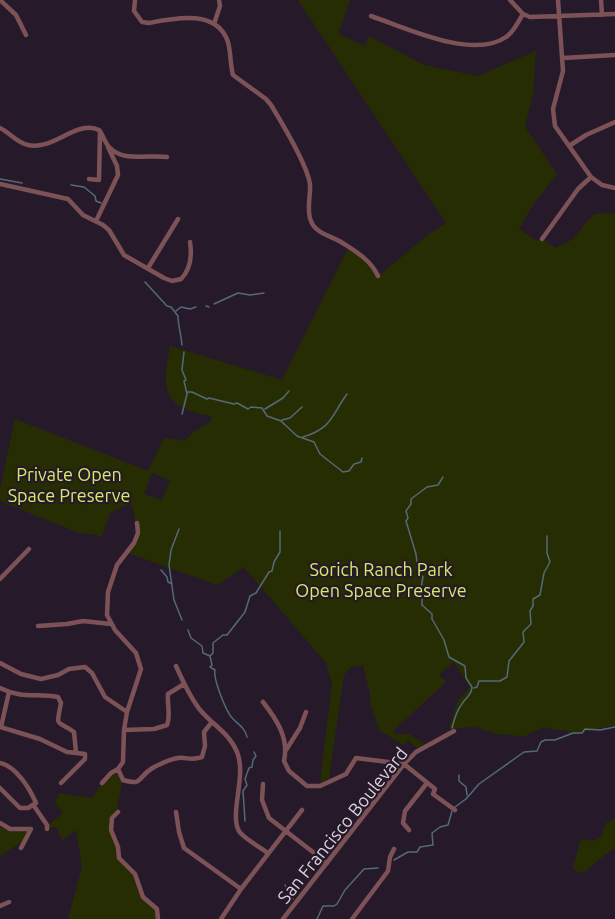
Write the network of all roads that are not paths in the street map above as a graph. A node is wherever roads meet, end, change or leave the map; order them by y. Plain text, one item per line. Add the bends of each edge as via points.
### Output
1 (0, 0) edge
2 (135, 0) edge
3 (219, 0) edge
4 (510, 0) edge
5 (558, 0) edge
6 (601, 0) edge
7 (523, 14) junction
8 (615, 14) edge
9 (602, 15) junction
10 (371, 16) dead end
11 (561, 16) junction
12 (214, 24) junction
13 (26, 35) dead end
14 (615, 55) edge
15 (563, 58) junction
16 (615, 122) edge
17 (0, 128) edge
18 (100, 131) junction
19 (107, 146) junction
20 (568, 146) junction
21 (167, 157) dead end
22 (591, 177) junction
23 (89, 179) dead end
24 (0, 184) edge
25 (615, 188) edge
26 (178, 219) dead end
27 (96, 221) junction
28 (542, 239) dead end
29 (190, 242) dead end
30 (148, 268) junction
31 (378, 276) dead end
32 (137, 523) dead end
33 (29, 549) dead end
34 (0, 579) edge
35 (111, 624) junction
36 (38, 626) dead end
37 (0, 663) edge
38 (176, 666) dead end
39 (184, 684) junction
40 (0, 688) edge
41 (9, 692) junction
42 (263, 702) dead end
43 (127, 712) junction
44 (306, 712) dead end
45 (212, 722) junction
46 (0, 727) edge
47 (124, 730) junction
48 (454, 731) dead end
49 (286, 750) junction
50 (76, 752) junction
51 (0, 763) edge
52 (404, 764) junction
53 (118, 769) junction
54 (61, 783) dead end
55 (102, 783) dead end
56 (427, 783) junction
57 (263, 784) dead end
58 (0, 788) edge
59 (34, 806) junction
60 (302, 810) dead end
61 (455, 810) dead end
62 (118, 812) dead end
63 (176, 812) dead end
64 (0, 824) edge
65 (47, 829) dead end
66 (409, 830) dead end
67 (285, 832) junction
68 (21, 848) dead end
69 (394, 849) dead end
70 (268, 854) junction
71 (327, 863) junction
72 (241, 889) junction
73 (9, 902) dead end
74 (0, 906) edge
75 (158, 919) edge
76 (221, 919) edge
77 (283, 919) edge
78 (352, 919) edge

1 - 13 street via 16,15
2 - 12 street via 134,11 142,22 193,17
3 - 12 street
4 - 7 street
5 - 11 street
6 - 9 street
7 - 10 street via 506,37 470,45 450,43
7 - 11 street
8 - 9 street
9 - 11 street
11 - 15 street
12 - 31 street via 228,43 233,75 271,105 302,161 310,183 312,223 367,261
14 - 15 street
15 - 20 street via 553,117
16 - 20 street
17 - 18 street via 30,146 44,145 83,128
18 - 19 street
18 - 23 street via 99,180
19 - 21 street via 129,157
19 - 27 street via 118,175
20 - 22 street
22 - 25 street
22 - 28 street
24 - 27 street via 68,199 83,215
26 - 30 street
27 - 30 street via 109,230 124,255
29 - 30 street via 191,256 181,279 172,281
32 - 35 street via 134,543 117,565 108,592 107,615
33 - 34 street
35 - 36 street via 83,621
35 - 43 street via 136,653 141,669
37 - 43 street via 40,679 85,667 105,697
38 - 39 street
39 - 45 street
39 - 47 street via 168,694 167,725
40 - 41 street
41 - 46 street
41 - 50 street via 59,699 58,721 75,732
42 - 49 street via 277,720
43 - 47 street
44 - 49 street
45 - 53 street via 204,732 202,757 179,758 150,770 141,781 133,783 123,780
45 - 70 street via 224,731 239,756 239,831
46 - 50 street
47 - 53 street via 123,762
48 - 52 street, San Francisco Boulevard
49 - 52 street via 284,761 289,771 307,786 320,786 346,774 356,758
50 - 54 street via 85,754 86,759
51 - 59 street via 14,771 35,800
52 - 56 street
52 - 71 street, San Francisco Boulevard
53 - 55 street
56 - 61 street via 435,789 433,794
56 - 66 street via 403,815
57 - 67 street via 266,813
58 - 59 street via 18,807
59 - 65 street
60 - 67 street
62 - 75 street via 111,824 119,858 138,878 143,897 157,909
63 - 72 street via 184,848
64 - 68 street via 10,829 31,829
67 - 70 street
67 - 71 street
69 - 78 street via 388,871
70 - 72 street
71 - 77 street, San Francisco Boulevard
72 - 76 street
73 - 74 street

